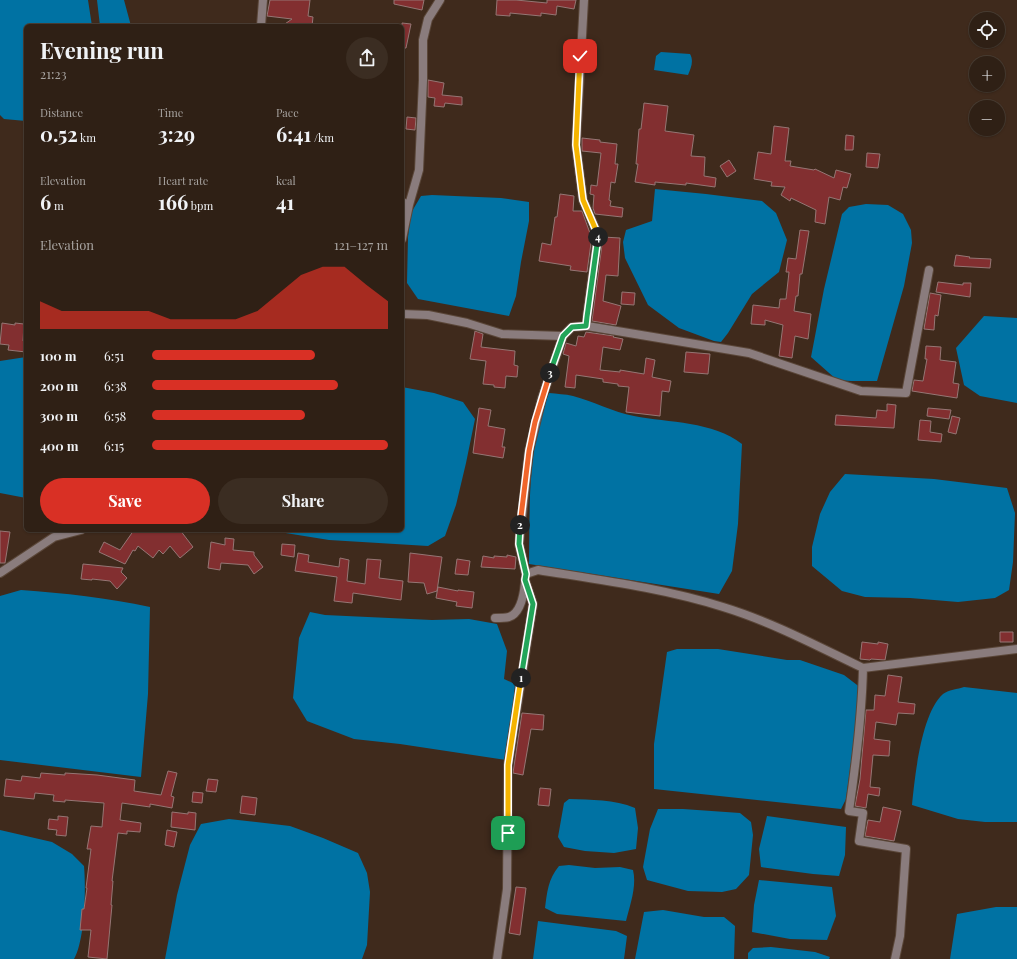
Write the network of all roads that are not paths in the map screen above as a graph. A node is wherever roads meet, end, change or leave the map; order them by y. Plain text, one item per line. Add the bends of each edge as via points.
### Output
1 (263, 0) edge
2 (440, 0) edge
3 (584, 0) edge
4 (261, 24) edge
5 (405, 204) edge
6 (404, 216) edge
7 (929, 270) dead end
8 (404, 314) edge
9 (586, 326) junction
10 (563, 336) junction
11 (73, 532) edge
12 (0, 573) edge
13 (525, 577) junction
14 (495, 618) dead end
15 (1017, 649) edge
16 (863, 668) junction
17 (497, 959) edge
18 (895, 959) edge

1 - 4 street
2 - 5 street via 428,19 423,40 424,73 419,170
3 - 9 street via 576,145 583,200 598,235
5 - 6 street
7 - 9 street via 906,393 861,391 749,353
8 - 10 street via 428,315 502,334
9 - 10 street via 572,327
10 - 13 street via 542,398 529,451 519,544
11 - 12 street via 54,537
13 - 14 street via 518,609 510,617
13 - 16 street via 538,570 630,584 723,607 775,626
13 - 17 street via 533,604 508,765 507,889
15 - 16 street
16 - 18 street via 849,811 863,813 859,841 906,848 900,936

